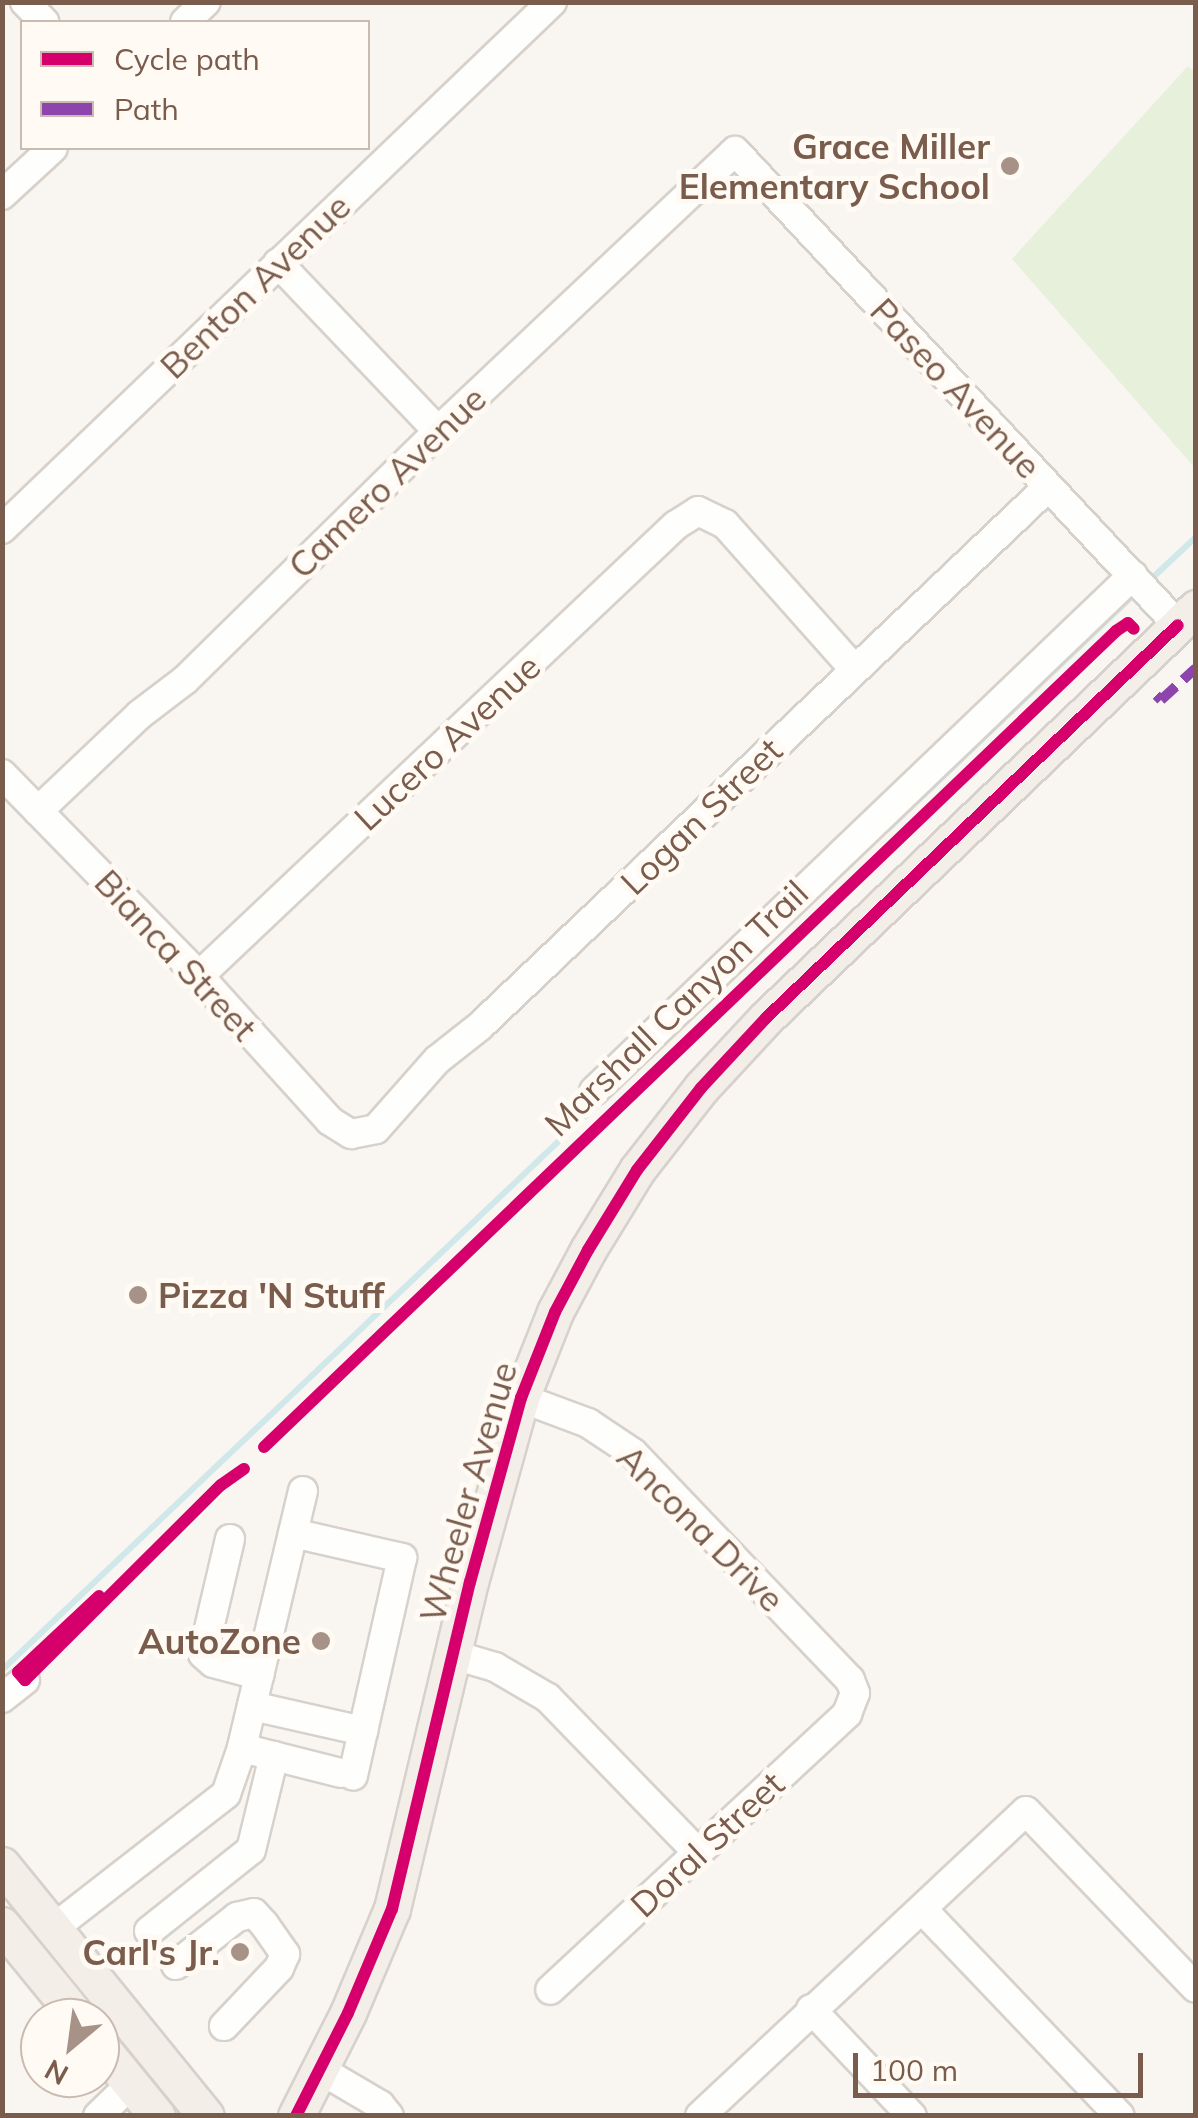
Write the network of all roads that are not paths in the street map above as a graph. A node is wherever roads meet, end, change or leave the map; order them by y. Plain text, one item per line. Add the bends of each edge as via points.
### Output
1 (206, 2) edge
2 (552, 2) edge
3 (187, 20) edge
4 (51, 150) edge
5 (735, 151) joint
6 (2, 195) edge
7 (278, 263) junction
8 (438, 430) junction
9 (1048, 487) junction
10 (2, 528) edge
11 (1140, 582) junction
12 (1186, 616) edge
13 (854, 668) junction
14 (2, 774) edge
15 (38, 810) junction
16 (199, 976) junction
17 (594, 1091) dead end
18 (351, 1134) joint
19 (521, 1398) junction
20 (303, 1491) dead end
21 (293, 1534) junction
22 (230, 1539) dead end
23 (454, 1655) junction
24 (259, 1674) junction
25 (25, 1680) dead end
26 (856, 1693) joint
27 (2, 1698) edge
28 (252, 1706) junction
29 (363, 1731) junction
30 (242, 1748) junction
31 (274, 1756) junction
32 (697, 1852) junction
33 (2, 1865) edge
34 (922, 1909) junction
35 (2, 1926) edge
36 (54, 1928) junction
37 (149, 1930) dead end
38 (176, 1966) dead end
39 (1196, 1988) edge
40 (550, 1990) dead end
41 (61, 1998) edge
42 (811, 2010) junction
43 (224, 2026) dead end
44 (320, 2069) junction
45 (120, 2071) edge
46 (131, 2084) junction
47 (380, 2112) edge
48 (710, 2112) edge
49 (98, 2116) edge
50 (157, 2116) edge
51 (206, 2116) edge
52 (296, 2116) edge
53 (912, 2116) edge
54 (1120, 2116) edge

1 - 3 street
2 - 7 street, Benton Avenue
4 - 6 street
5 - 8 street, Camero Avenue
5 - 9 street, Paseo Avenue
7 - 8 street
7 - 10 street, Benton Avenue
8 - 15 street, Camero Avenue via 186,680
9 - 11 street, Paseo Avenue
9 - 13 street, Logan Street
11 - 12 street, Paseo Avenue
11 - 17 street
12 - 19 main road, Wheeler Avenue via 701,1088 637,1170 588,1250
13 - 16 street, Lucero Avenue via 725,524 698,511
13 - 18 street, Logan Street via 437,1060 376,1129
14 - 15 street, Bianca Street
15 - 16 street, Bianca Street
16 - 18 street, Bianca Street via 330,1121
19 - 23 main road, Wheeler Avenue
19 - 26 street, Ancona Drive via 588,1423 633,1453
20 - 21 street
21 - 24 street
21 - 29 street via 402,1558
22 - 24 street via 203,1654 213,1663
23 - 32 street via 494,1667 548,1698
23 - 44 main road, Wheeler Avenue via 392,1910
24 - 28 street
25 - 27 street
26 - 32 street, Doral Street via 847,1714
28 - 29 street
28 - 30 street
29 - 31 street via 347,1775
30 - 31 street
30 - 36 street via 226,1794
31 - 37 street via 251,1850
32 - 40 street, Doral Street
33 - 36 main road
34 - 39 street via 1026,1811
34 - 42 street
34 - 54 street
35 - 41 main road
36 - 51 main road
38 - 43 street via 237,1916 254,1913 264,1924 285,1954
42 - 48 street
42 - 53 street
44 - 47 street
44 - 52 main road, Wheeler Avenue
45 - 46 main road
46 - 49 street
46 - 50 main road

